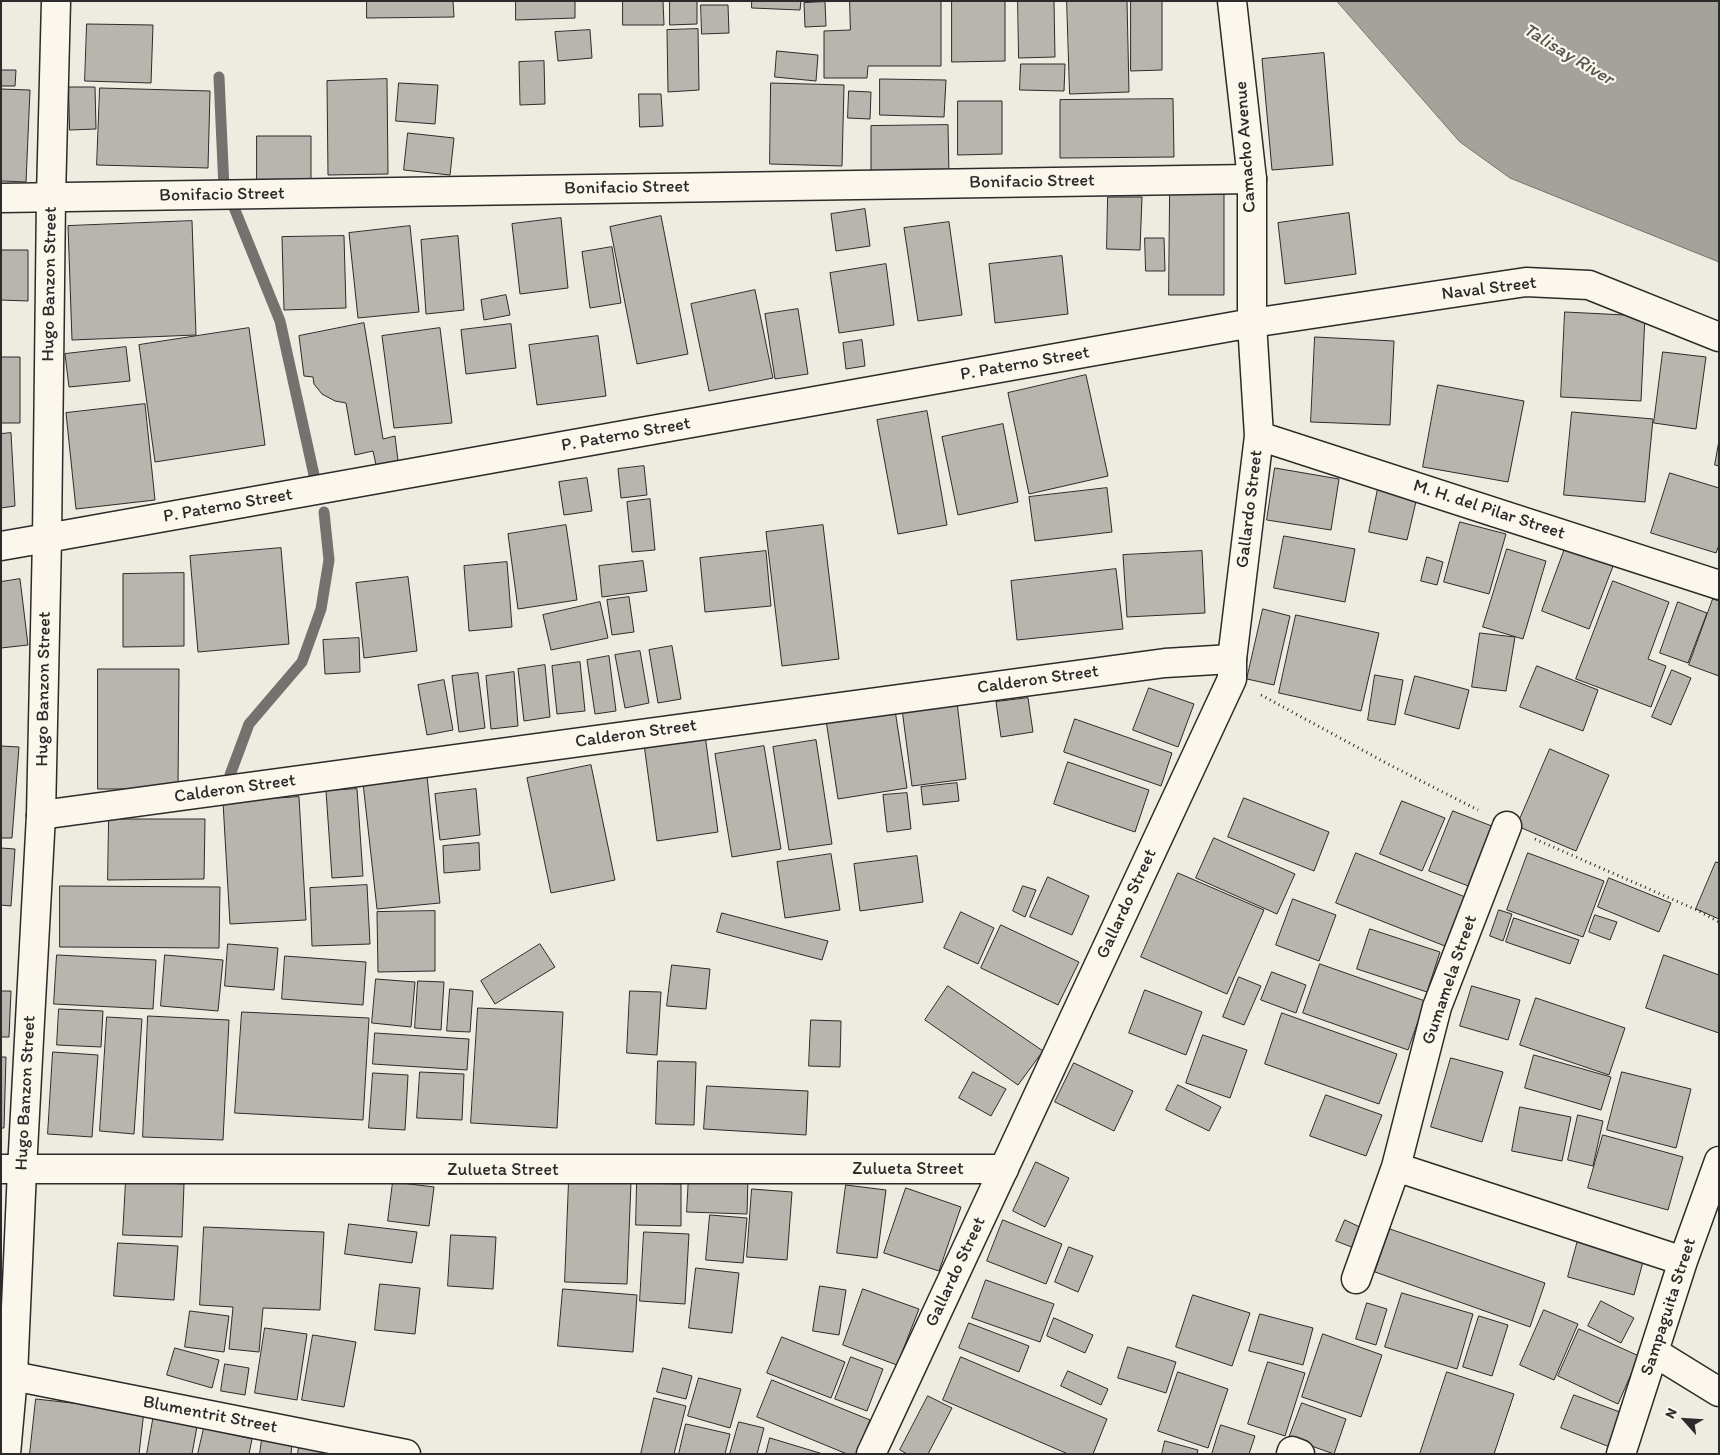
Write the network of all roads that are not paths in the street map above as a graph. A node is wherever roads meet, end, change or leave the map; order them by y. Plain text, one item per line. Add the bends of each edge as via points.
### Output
1 (56, 1) edge
2 (1232, 1) edge
3 (1252, 178) junction
4 (51, 197) junction
5 (1, 198) edge
6 (1252, 324) junction
7 (1719, 337) edge
8 (1259, 436) junction
9 (47, 538) junction
10 (1, 546) edge
11 (1719, 585) edge
12 (1232, 669) junction
13 (41, 815) junction
14 (1507, 826) road end
15 (1719, 1161) edge
16 (1396, 1168) junction
17 (1004, 1169) junction
18 (12, 1170) edge
19 (1683, 1261) junction
20 (1356, 1279) dead end
21 (1654, 1352) junction
22 (13, 1376) junction
23 (1719, 1392) edge
24 (6, 1454) edge
25 (406, 1454) edge
26 (871, 1454) edge
27 (1291, 1454) edge
28 (1300, 1454) edge
29 (1621, 1454) edge

1 - 4 street, Hugo Banzon Street
2 - 3 street, Camacho Avenue
3 - 4 street, Bonifacio Street
3 - 6 street, Camacho Avenue
4 - 5 street, Bonifacio Street
4 - 9 street, Hugo Banzon Street
6 - 7 street, Naval Street via 1526,282 1589,286
6 - 8 street, Gallardo Street
6 - 9 street, P. Paterno Street
8 - 11 street, M. H. del Pilar Street
8 - 12 street, Gallardo Street
9 - 10 street, P. Paterno Street
9 - 13 street, Hugo Banzon Street
12 - 13 street, Calderon Street via 1155,664
12 - 17 street, Gallardo Street
13 - 18 street, Hugo Banzon Street
14 - 16 street, Gumamela Street via 1437,1007
15 - 19 street, Sampaguita Street
16 - 19 street
16 - 20 street, Gumamela Street
17 - 18 street, Zulueta Street
17 - 26 street, Gallardo Street
18 - 22 street, Hugo Banzon Street
19 - 21 street, Sampaguita Street
21 - 23 street
21 - 29 street, Sampaguita Street
22 - 24 street, Hugo Banzon Street
22 - 25 street, Blumentrit Street
27 - 28 street via 1292,1451

